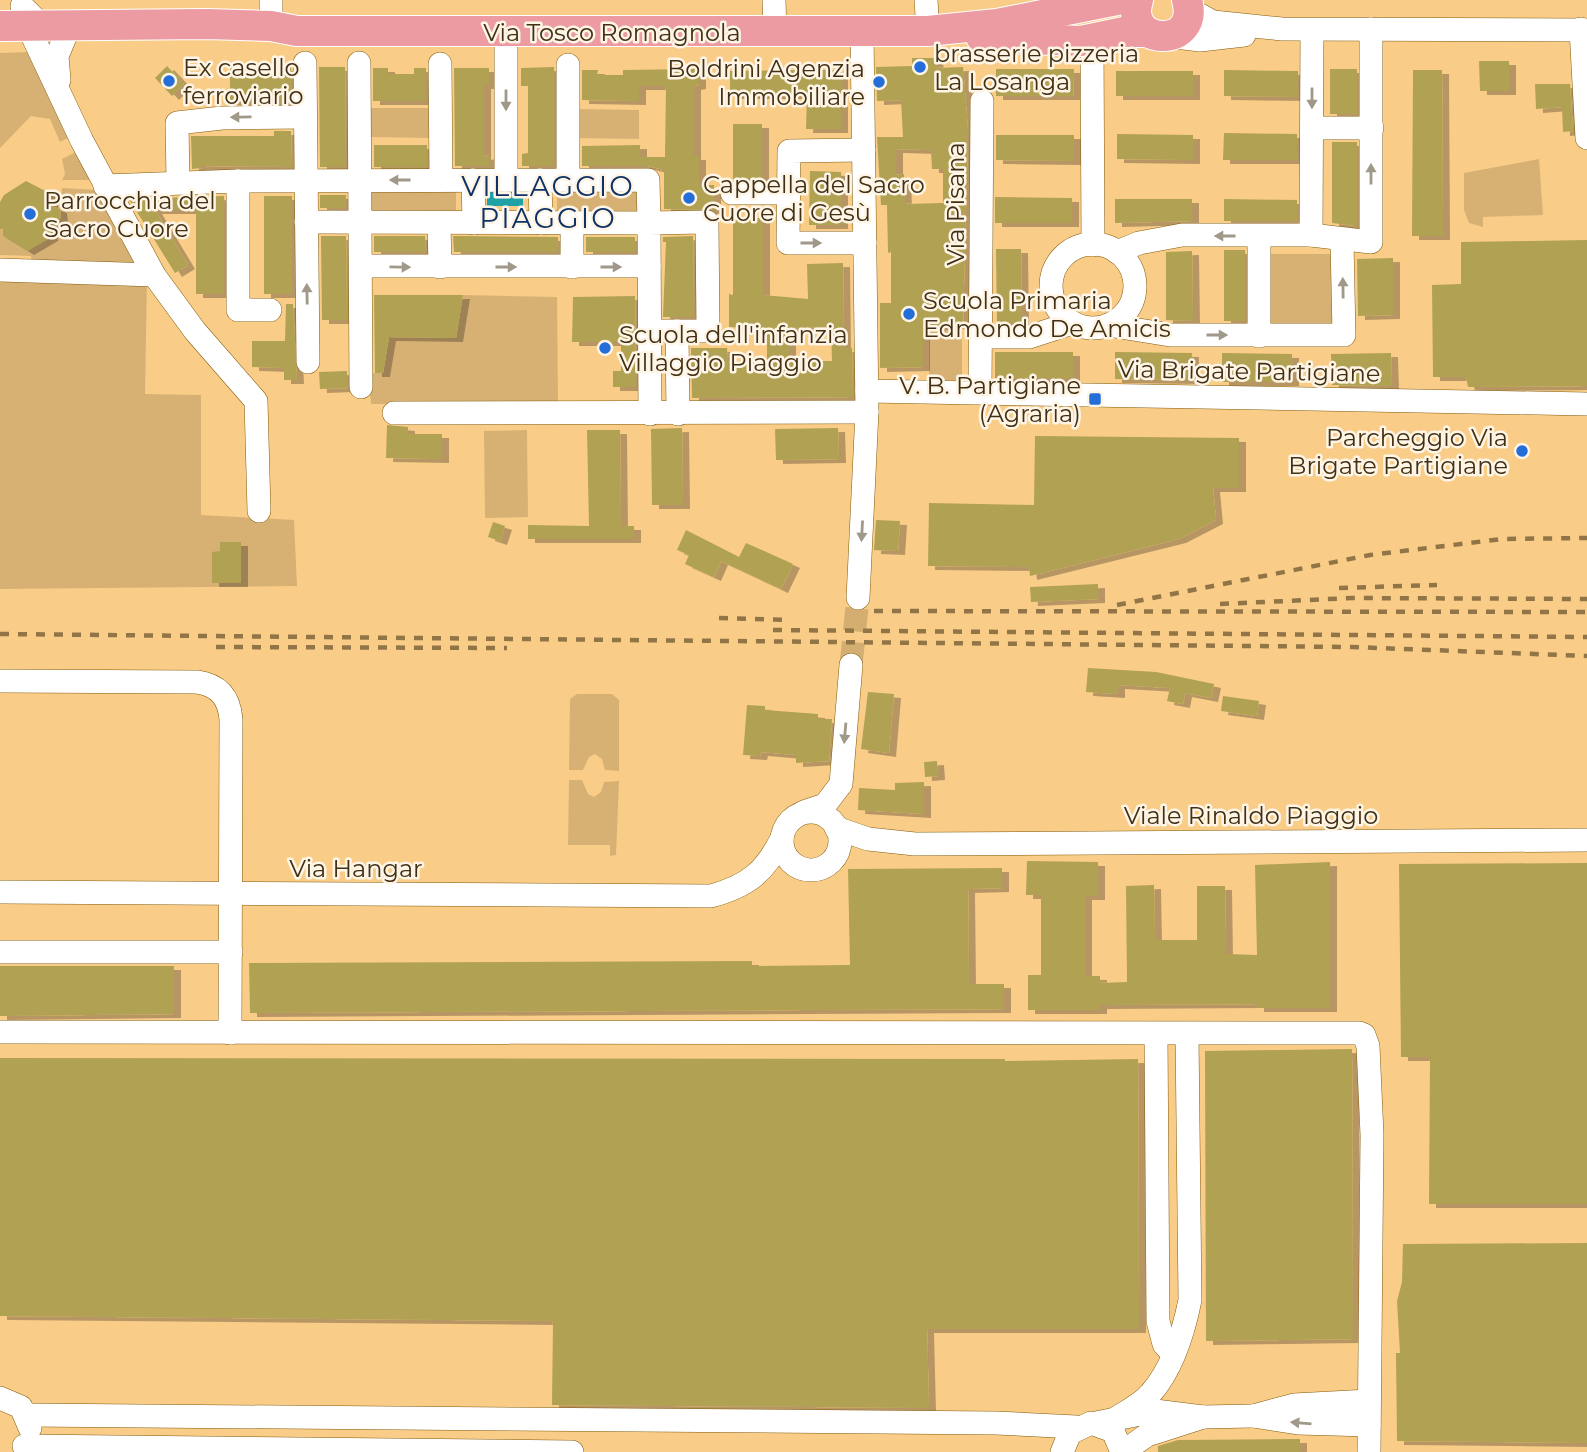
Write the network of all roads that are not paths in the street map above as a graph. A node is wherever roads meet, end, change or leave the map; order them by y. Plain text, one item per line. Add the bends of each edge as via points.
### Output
1 (774, 0) edge
2 (926, 0) edge
3 (1138, 0) edge
4 (1103, 2) edge
5 (1188, 4) edge
6 (280, 19) edge
7 (32, 26) edge
8 (1275, 29) junction
9 (1371, 29) junction
10 (1312, 30) junction
11 (1584, 30) edge
12 (775, 31) junction
13 (928, 31) junction
14 (506, 32) junction
15 (862, 32) junction
16 (1157, 34) junction
17 (0, 37) edge
18 (1092, 39) junction
19 (305, 63) dead end
20 (359, 63) dead end
21 (440, 64) dead end
22 (568, 65) dead end
23 (982, 101) dead end
24 (305, 117) junction
25 (1312, 128) junction
26 (1372, 128) junction
27 (1586, 139) edge
28 (864, 150) junction
29 (360, 180) junction
30 (441, 180) junction
31 (473, 180) junction
32 (506, 180) junction
33 (540, 180) junction
34 (568, 180) junction
35 (246, 181) junction
36 (306, 181) junction
37 (178, 182) junction
38 (106, 186) junction
39 (732, 193) dead end
40 (788, 193) junction
41 (306, 222) junction
42 (361, 222) junction
43 (439, 223) junction
44 (474, 223) junction
45 (541, 223) junction
46 (572, 223) junction
47 (649, 223) junction
48 (1311, 235) junction
49 (1259, 236) junction
50 (1342, 241) junction
51 (866, 243) junction
52 (1093, 245) junction
53 (1117, 252) junction
54 (361, 266) junction
55 (649, 266) junction
56 (440, 267) junction
57 (572, 267) junction
58 (0, 271) edge
59 (154, 275) junction
60 (1054, 302) junction
61 (1131, 305) junction
62 (261, 310) dead end
63 (1072, 323) junction
64 (1108, 325) junction
65 (649, 331) junction
66 (677, 331) junction
67 (1149, 333) junction
68 (1259, 335) junction
69 (981, 337) junction
70 (1029, 337) junction
71 (308, 362) dead end
72 (361, 387) dead end
73 (980, 392) junction
74 (867, 402) junction
75 (1587, 404) edge
76 (394, 413) dead end
77 (650, 414) junction
78 (678, 414) junction
79 (259, 511) dead end
80 (858, 598) tunnel mouth
81 (851, 665) tunnel mouth
82 (0, 681) edge
83 (853, 766) dead end
84 (804, 812) junction
85 (836, 826) junction
86 (782, 838) junction
87 (1587, 840) edge
88 (915, 844) junction
89 (826, 865) junction
90 (796, 866) junction
91 (0, 892) edge
92 (231, 894) junction
93 (711, 896) junction
94 (0, 952) edge
95 (231, 952) junction
96 (0, 1032) edge
97 (230, 1033) junction
98 (1156, 1034) junction
99 (1187, 1034) junction
100 (1173, 1354) junction
101 (3, 1395) edge
102 (1369, 1401) junction
103 (27, 1415) junction
104 (1203, 1416) junction
105 (1253, 1416) junction
106 (1096, 1423) junction
107 (1369, 1425) junction
108 (21, 1449) edge
109 (198, 1451) edge
110 (237, 1451) edge
111 (572, 1452) edge
112 (1062, 1452) edge
113 (1123, 1452) edge
114 (1369, 1452) edge

1 - 12 street
2 - 13 street
3 - 16 main road via 1136,15
4 - 13 main road, Via Tosco Romagnola via 997,24
5 - 8 street via 1213,22
5 - 16 main road via 1184,25
6 - 7 main road, Via Tosco Romagnola via 271,37
6 - 14 main road, Via Tosco Romagnola
7 - 17 main road, Via Tosco Romagnola
7 - 38 street
8 - 10 street
8 - 16 street via 1200,40
9 - 10 street
9 - 11 street
9 - 26 street
10 -> 25 street
11 - 27 street
12 - 14 main road, Via Tosco Romagnola
12 - 15 main road, Via Tosco Romagnola
13 - 15 main road, Via Tosco Romagnola
13 - 18 main road, Via Tosco Romagnola via 1018,40
14 -> 32 street
15 - 28 street
16 - 18 main road, Via Tosco Romagnola via 1124,32
18 - 52 street
19 - 24 street
20 - 29 street
21 - 30 street
22 - 34 street
23 - 69 street, Via Pisana
24 - 36 street
24 -> 37 street via 222,118 177,124
25 - 26 street
25 - 48 street
50 -> 26 street via 1371,242
28 - 40 street via 789,151
28 - 51 street
30 -> 29 street
29 - 36 street
29 - 42 street
30 - 31 street
31 - 32 street
31 - 44 street
32 - 33 street
33 - 34 street
33 - 45 street
34 - 47 street via 648,180
35 - 36 street
35 - 37 street
35 - 62 street via 238,310
36 - 41 street
37 - 38 street
38 - 59 street
39 - 40 street
40 -> 51 street via 788,243
41 - 42 street
71 -> 41 street
42 - 43 street
42 - 54 street
43 - 44 street
43 - 56 street
44 - 45 street
45 - 46 street
46 - 47 street
46 - 57 street
47 - 55 street
47 - 66 street via 707,222 708,331
48 - 49 street
48 - 50 street
49 -> 53 street via 1172,236
49 - 68 street
68 -> 50 street via 1344,335
51 - 74 street
52 - 53 street
52 - 60 street via 1073,250 1059,262 1052,279
53 - 61 street via 1133,273
54 -> 56 street
54 - 72 street
57 -> 55 street
55 - 65 street
56 -> 57 street
58 - 59 street
59 - 79 street via 256,401
60 - 63 street
60 - 70 street
61 - 64 street
61 - 67 street
63 - 64 street via 1092,328
63 - 70 street
64 - 67 street
65 - 66 street
65 - 77 street
66 - 78 street
67 -> 68 street
69 - 70 street
69 - 73 street, Via Pisana
73 - 74 street, Via Brigate Partigiane
73 - 75 street, Via Brigate Partigiane
74 - 78 street, Via Brigate Partigiane
74 -> 80 street
76 - 77 street, Via Brigate Partigiane
77 - 78 street, Via Brigate Partigiane
81 -> 84 street via 841,784 825,805
82 - 92 street via 197,682 221,691 231,719
83 - 85 street
84 - 85 street via 823,814
84 - 86 street via 790,821
85 - 88 street, Viale Rinaldo Piaggio via 877,841
85 - 89 street via 839,845
86 - 90 street via 784,853
86 - 93 street, Via Hangar via 758,875
87 - 88 street, Viale Rinaldo Piaggio
88 - 89 street, Viale Rinaldo Piaggio via 852,855
89 - 90 street via 810,870
90 - 93 street, Via Hangar via 745,896 730,900
91 - 92 street, Via Hangar
92 - 93 street, Via Hangar
92 - 95 street
94 - 95 street
95 - 97 street
96 - 97 street
97 - 98 street
98 - 99 street
98 - 100 street via 1158,1321 1164,1344
99 - 100 street via 1190,1300
99 - 102 street via 1352,1032 1367,1040 1372,1135
100 - 106 street via 1152,1392
101 - 103 street
102 - 105 street via 1294,1405
102 - 107 street
103 - 106 street
103 - 108 street via 29,1435
104 - 105 street
104 - 106 street via 1155,1411
104 - 113 street via 1147,1435
107 -> 105 street
106 - 112 street via 1067,1436
106 - 113 street via 1113,1432
107 - 114 street
108 - 109 street
109 - 110 street
110 - 111 street

